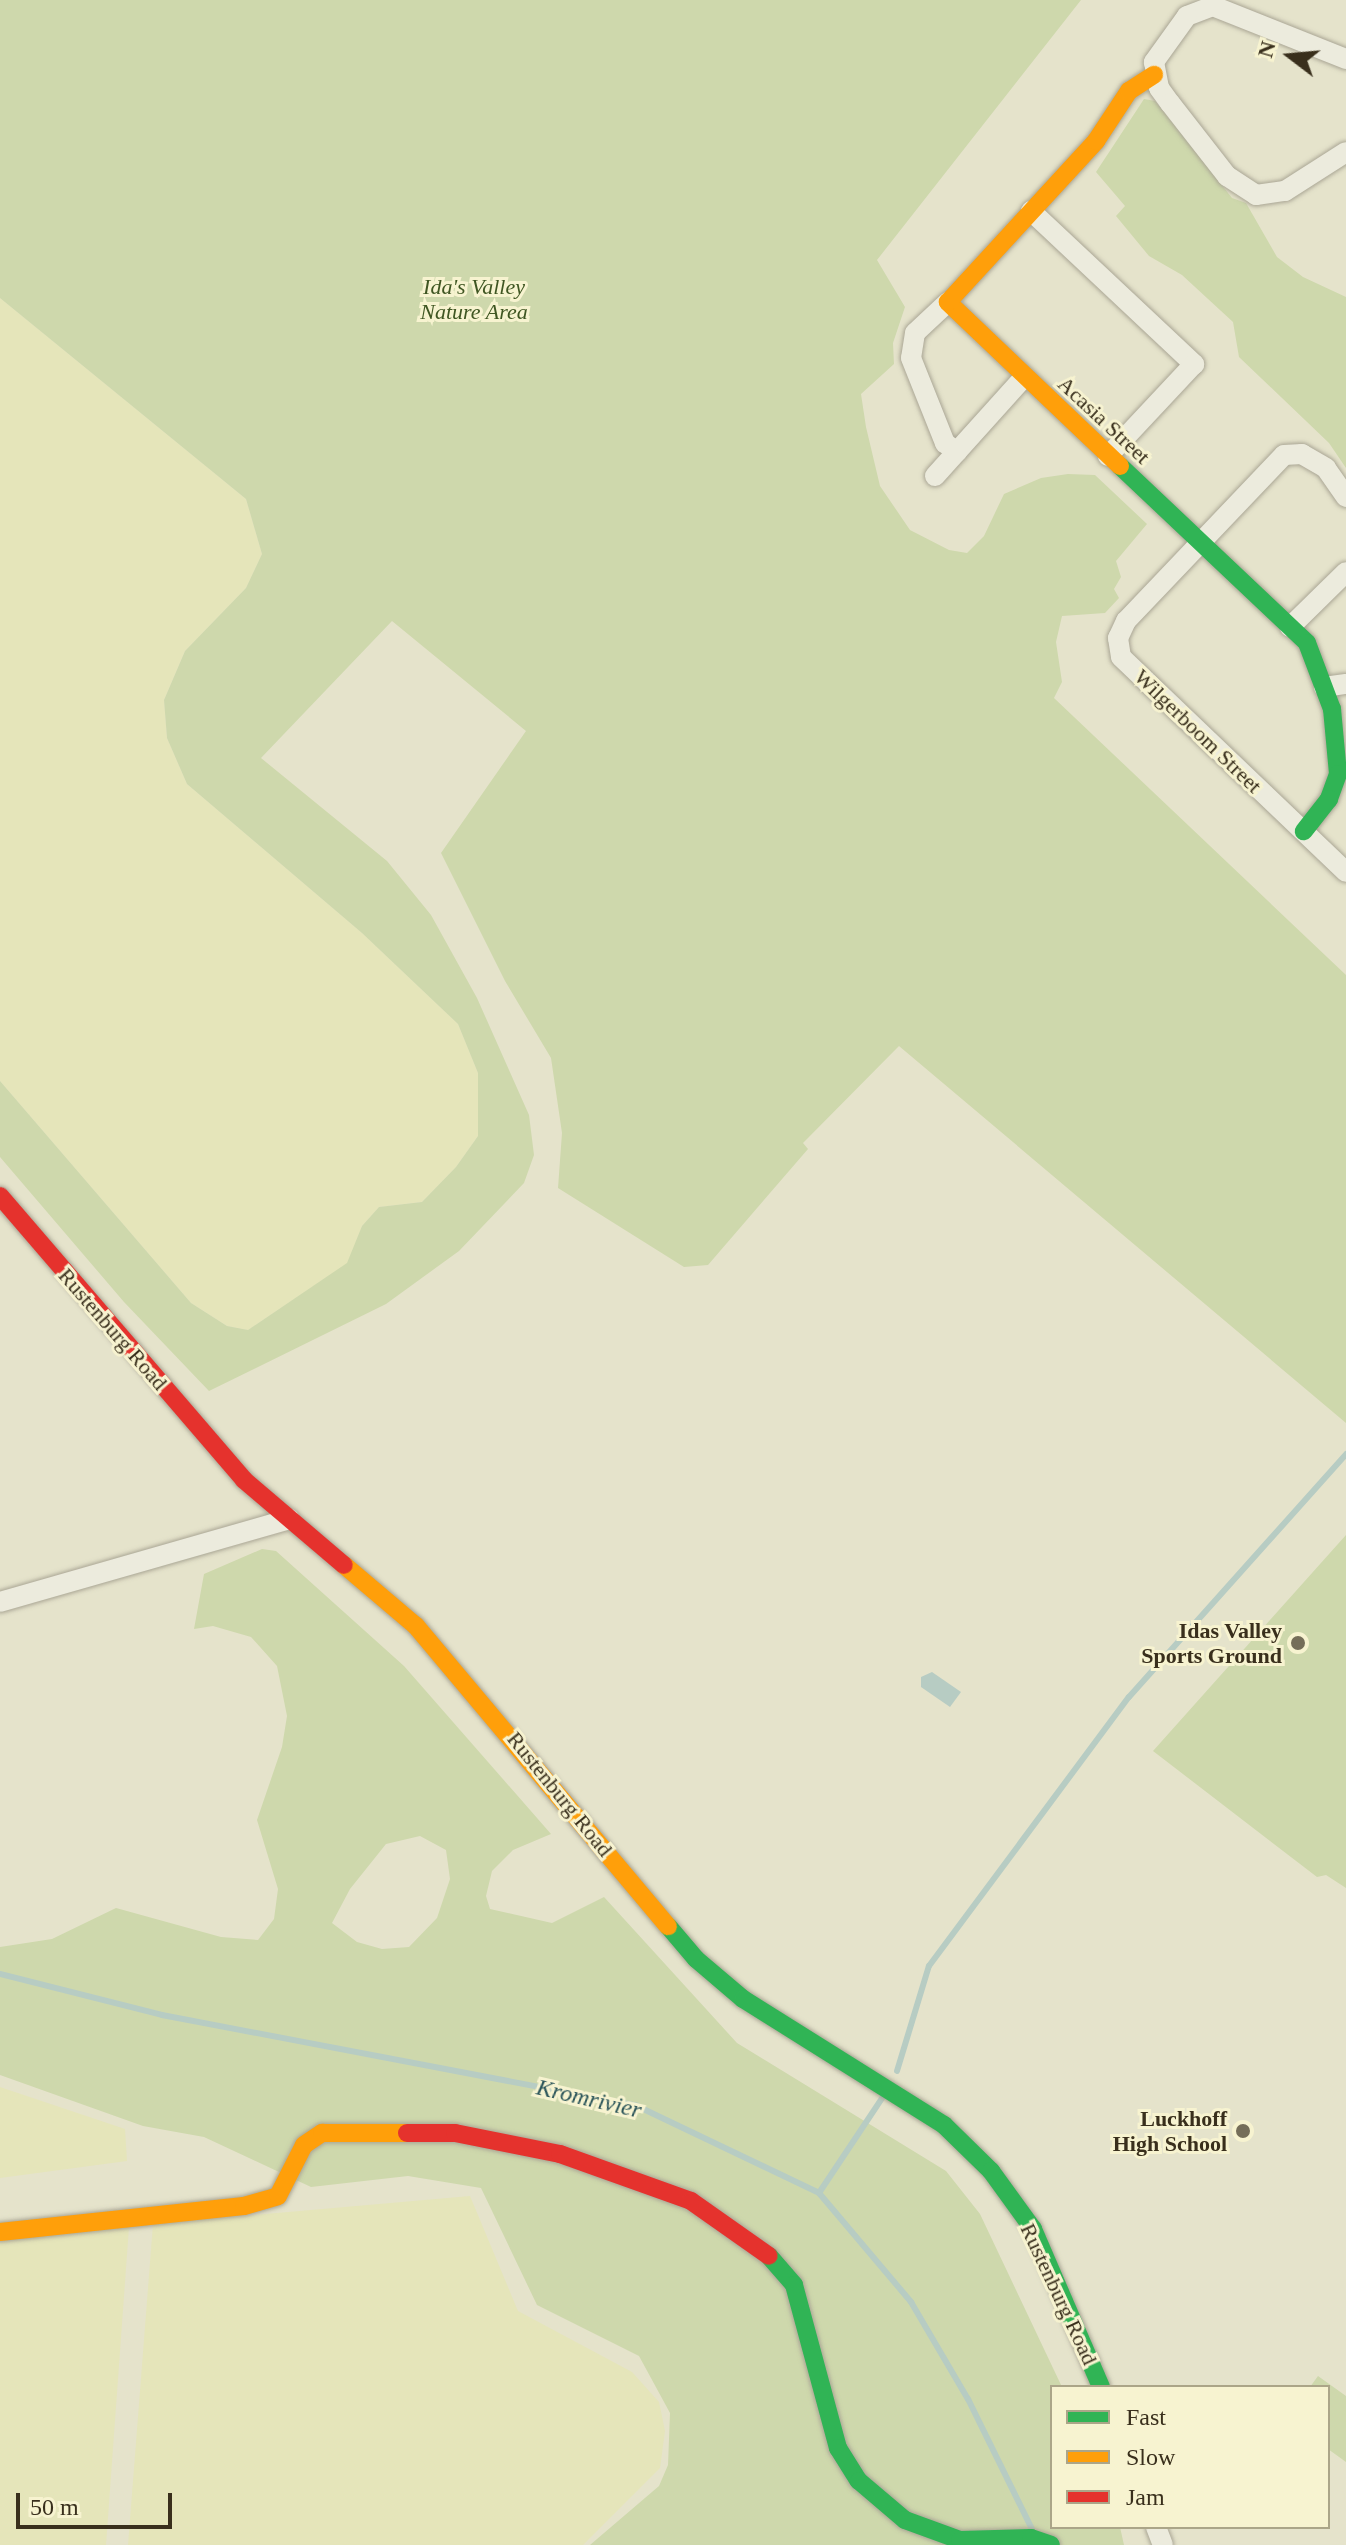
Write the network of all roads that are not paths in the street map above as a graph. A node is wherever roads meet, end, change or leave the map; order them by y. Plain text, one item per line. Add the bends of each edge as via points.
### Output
1 (1346, 59) edge
2 (1154, 75) junction
3 (1346, 152) edge
4 (1031, 211) junction
5 (948, 302) junction
6 (1024, 377) junction
7 (957, 452) junction
8 (1108, 456) junction
9 (935, 476) dead end
10 (1346, 497) edge
11 (1200, 542) junction
12 (1346, 572) edge
13 (1290, 627) junction
14 (1346, 684) edge
15 (1324, 687) junction
16 (1337, 798) edge
17 (1304, 831) junction
18 (1346, 872) edge
19 (0, 1196) edge
20 (289, 1519) junction
21 (0, 1602) edge
22 (0, 2232) edge
23 (1100, 2385) edge
24 (1051, 2545) edge

1 - 2 street via 1213,6 1187,16 1175,29 1159,50
2 - 3 street via 1227,176 1256,195 1285,191
2 - 4 street via 1129,91 1096,141
4 - 5 street
4 - 8 street via 1194,364
5 - 6 street, Acasia Street
5 - 7 street via 915,333 911,358 945,443
6 - 7 street
6 - 8 street, Acasia Street
7 - 9 street
8 - 11 street, Acasia Street
10 - 11 street via 1326,468 1302,454 1284,455
11 - 13 street, Acasia Street
11 - 17 street, Wilgerboom Street via 1126,621 1118,638 1121,657
12 - 13 street
13 - 15 street, Acasia Street via 1307,643
14 - 15 street
15 - 16 street, Acasia Street via 1332,709
16 - 17 street, Acasia Street
17 - 18 street, Wilgerboom Street
19 - 20 street, Rustenburg Road via 244,1480
20 - 21 street
20 - 23 street, Rustenburg Road via 416,1626 696,1959 743,1999 944,2125 991,2171 1033,2229
22 - 24 street via 244,2206 278,2196 304,2145 322,2133 455,2133 560,2154 691,2201 749,2238 784,2270 794,2285 838,2448 859,2481 905,2520 960,2540 1031,2538

